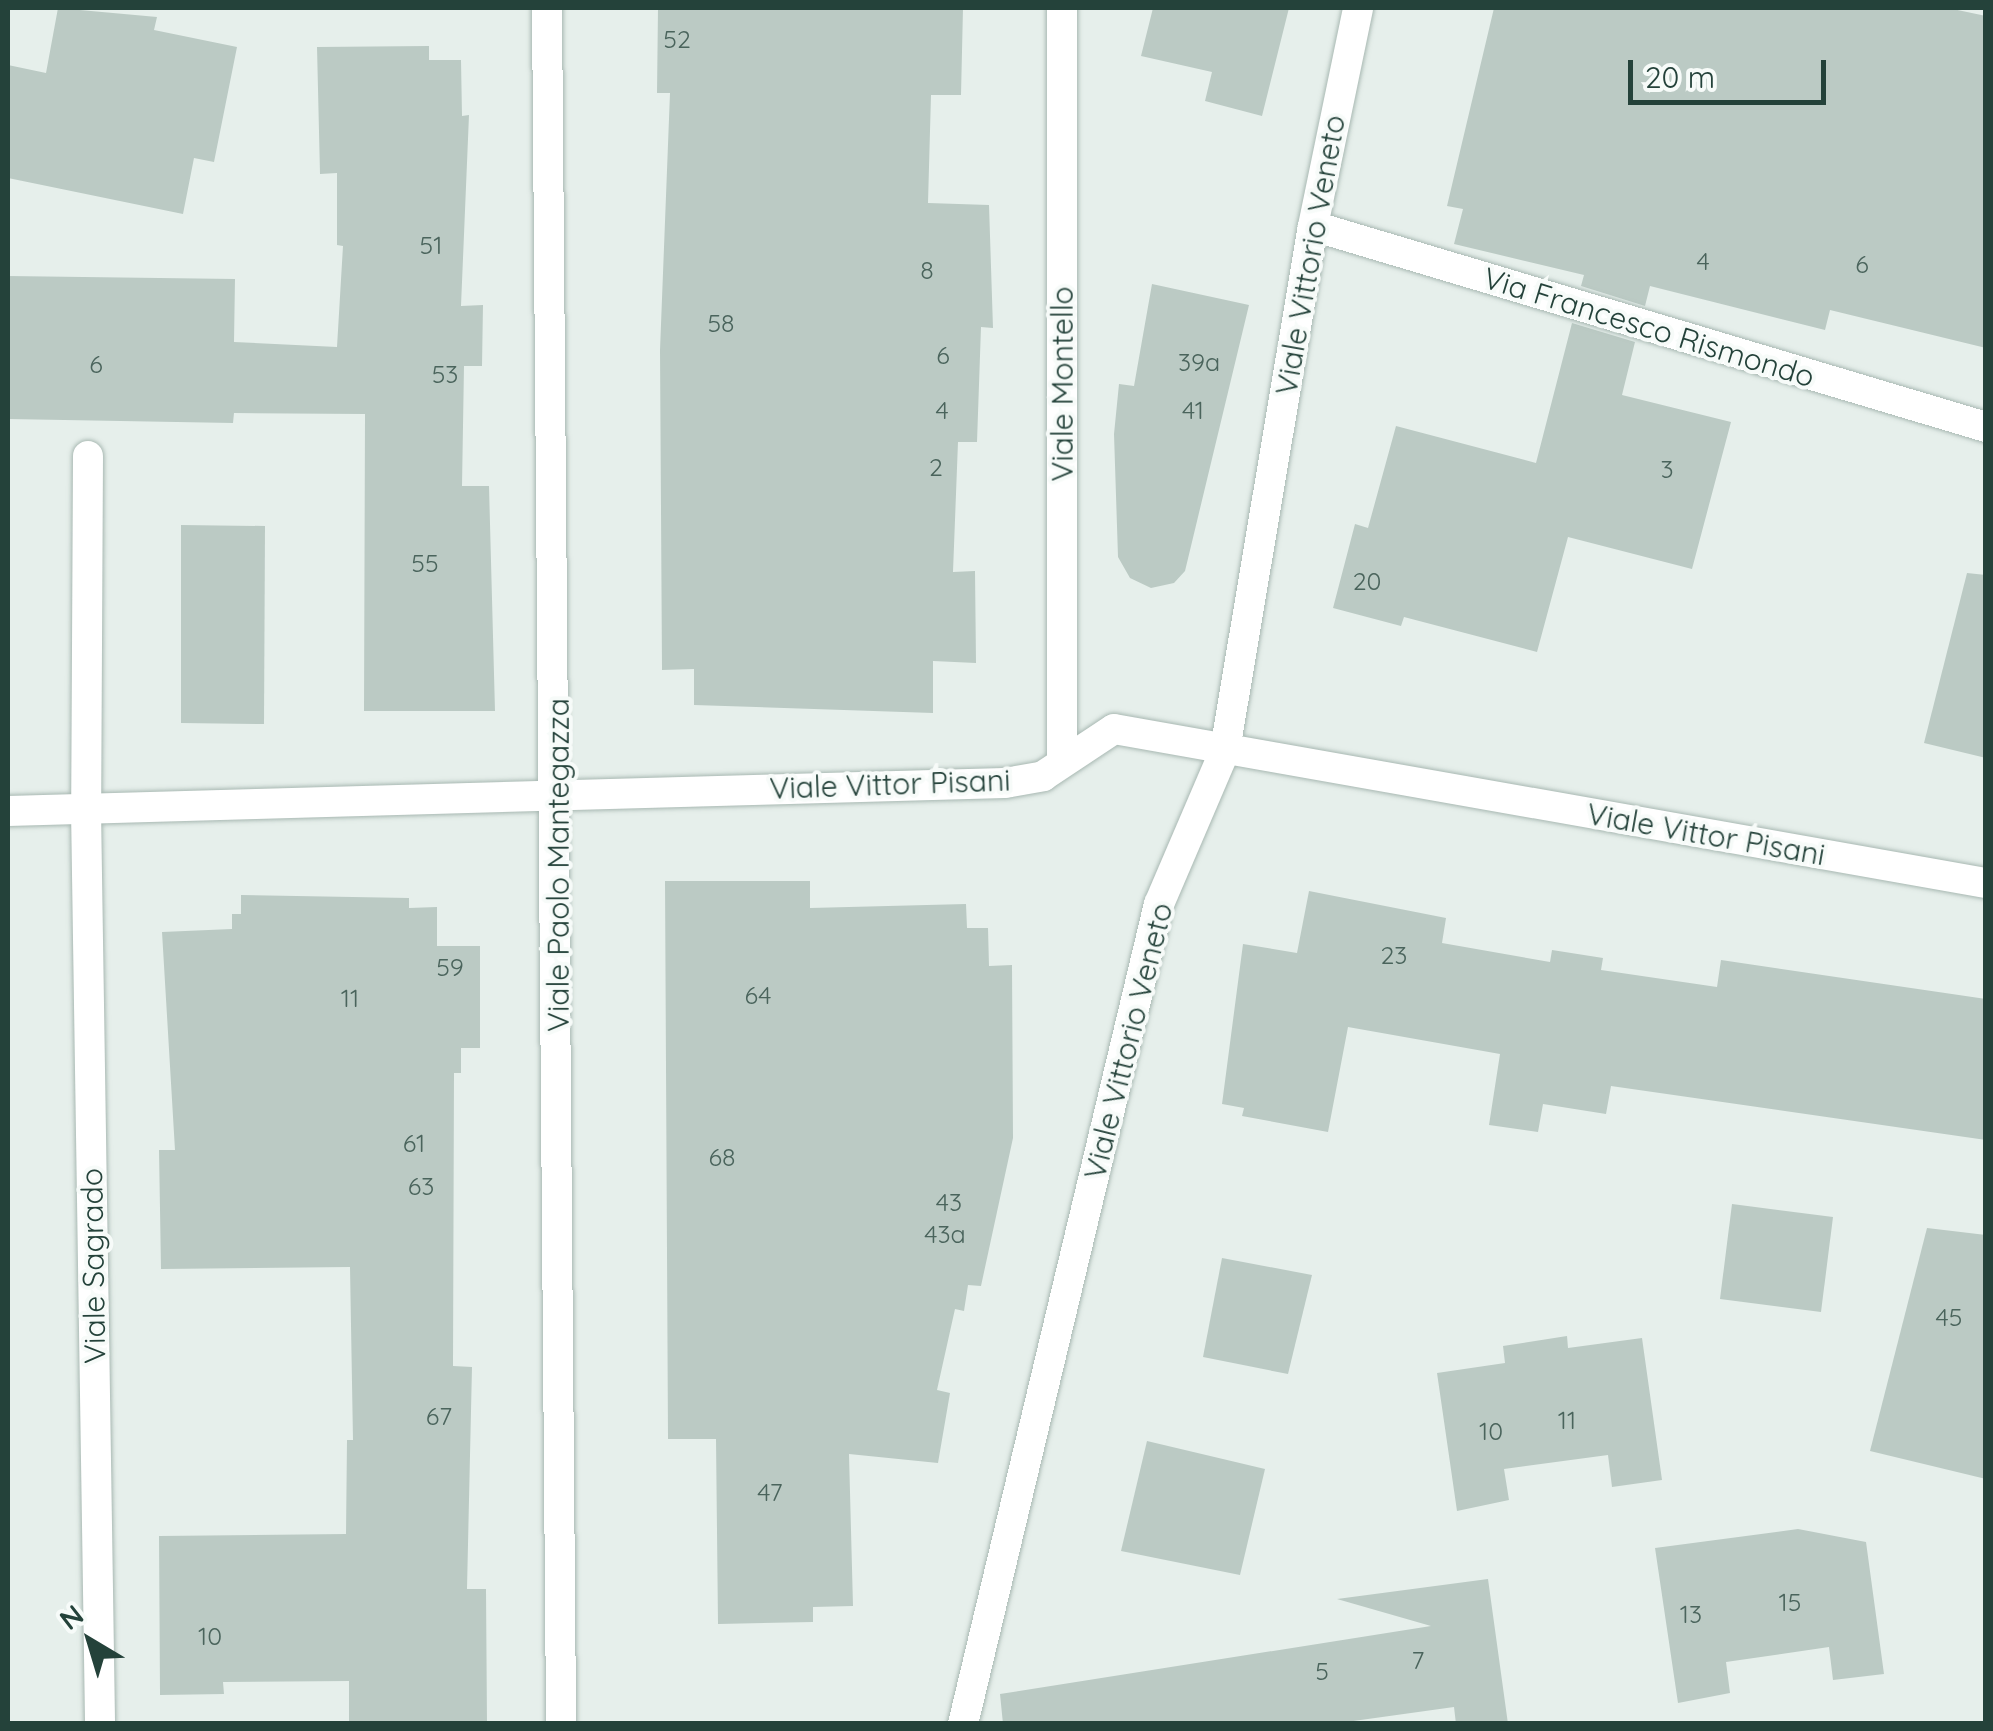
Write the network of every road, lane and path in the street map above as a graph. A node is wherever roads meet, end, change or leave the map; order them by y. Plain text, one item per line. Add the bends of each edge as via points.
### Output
1 (547, 8) edge
2 (1062, 8) edge
3 (1358, 8) edge
4 (1312, 226) junction
5 (1986, 427) edge
6 (88, 456) dead end
7 (1226, 750) junction
8 (1062, 761) junction
9 (558, 795) junction
10 (86, 809) junction
11 (8, 811) edge
12 (1986, 882) edge
13 (100, 1724) edge
14 (561, 1724) edge
15 (963, 1724) edge

1 - 9 street, Viale Paolo Mantegazza
2 - 8 street, Viale Montello
3 - 4 street, Viale Vittorio Veneto
4 - 5 street, Via Francesco Rismondo
4 - 7 street, Viale Vittorio Veneto
6 - 10 street, Viale Sagrado
7 - 8 street, Viale Vittor Pisani via 1114,729
7 - 12 street, Viale Vittor Pisani
7 - 15 street, Viale Vittorio Veneto via 1159,904
8 - 9 street, Viale Vittor Pisani via 1043,776 1004,782
9 - 10 street, Viale Vittor Pisani
9 - 14 street, Viale Paolo Mantegazza
10 - 11 street, Viale Vittor Pisani
10 - 13 street, Viale Sagrado

